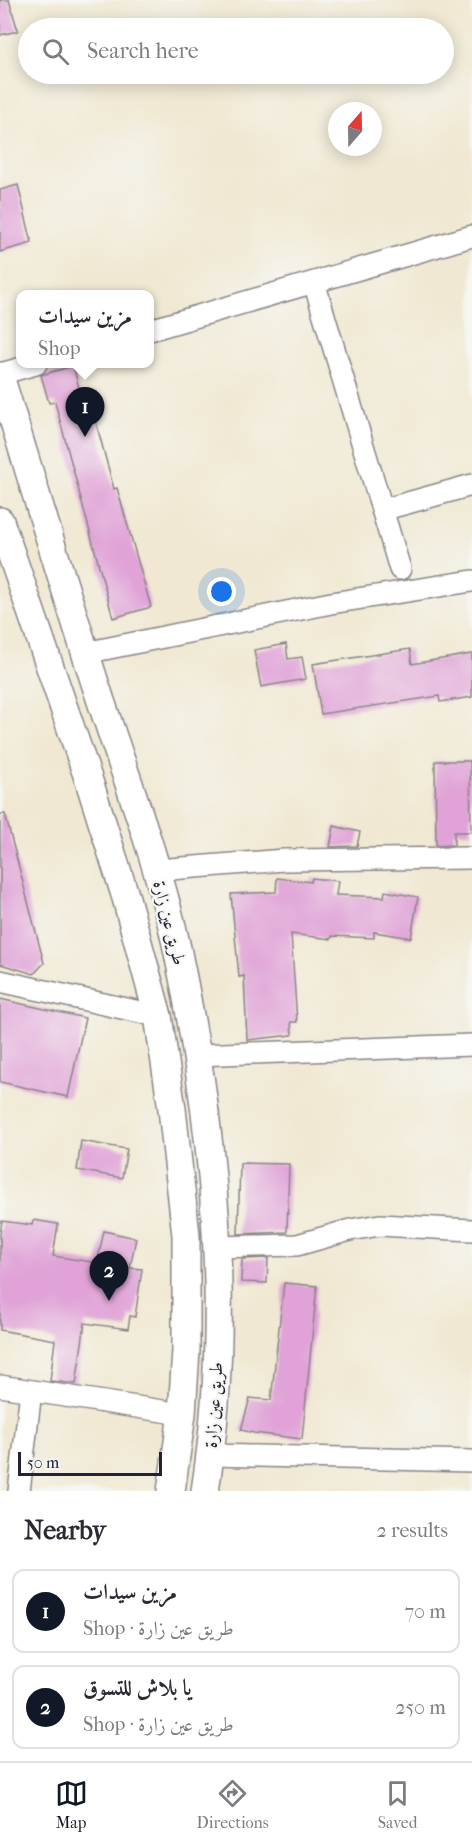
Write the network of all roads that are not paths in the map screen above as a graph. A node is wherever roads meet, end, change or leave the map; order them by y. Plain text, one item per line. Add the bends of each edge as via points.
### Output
1 (472, 236) edge
2 (314, 282) junction
3 (154, 329) edge
4 (21, 368) edge
5 (0, 375) edge
6 (472, 485) edge
7 (382, 510) junction
8 (2, 528) edge
9 (400, 569) dead end
10 (472, 581) edge
11 (85, 653) junction
12 (472, 858) edge
13 (157, 870) junction
14 (0, 981) edge
15 (158, 1016) junction
16 (472, 1045) edge
17 (196, 1055) junction
18 (472, 1230) edge
19 (216, 1247) junction
20 (0, 1386) edge
21 (31, 1391) junction
22 (182, 1414) junction
23 (211, 1455) junction
24 (472, 1461) edge
25 (19, 1491) edge
26 (171, 1491) edge
27 (206, 1491) edge

1 - 2 street
2 - 3 street
2 - 7 street
4 - 5 street
5 - 11 main road, طريق عين زارة
6 - 7 street
7 - 9 street
8 - 15 main road, طريق عين زارة via 90,784
10 - 11 street via 332,603
11 - 13 main road, طريق عين زارة
12 - 13 street via 284,860
13 - 17 main road, طريق عين زارة via 177,946
14 - 15 street
15 - 22 main road, طريق عين زارة via 186,1235
16 - 17 street
17 - 19 main road, طريق عين زارة
18 - 19 street via 380,1225 297,1245
19 - 23 main road, طريق عين زارة via 217,1392
20 - 21 street
21 - 22 street
21 - 25 street
22 - 26 main road, طريق عين زارة
23 - 24 street
23 - 27 main road, طريق عين زارة

